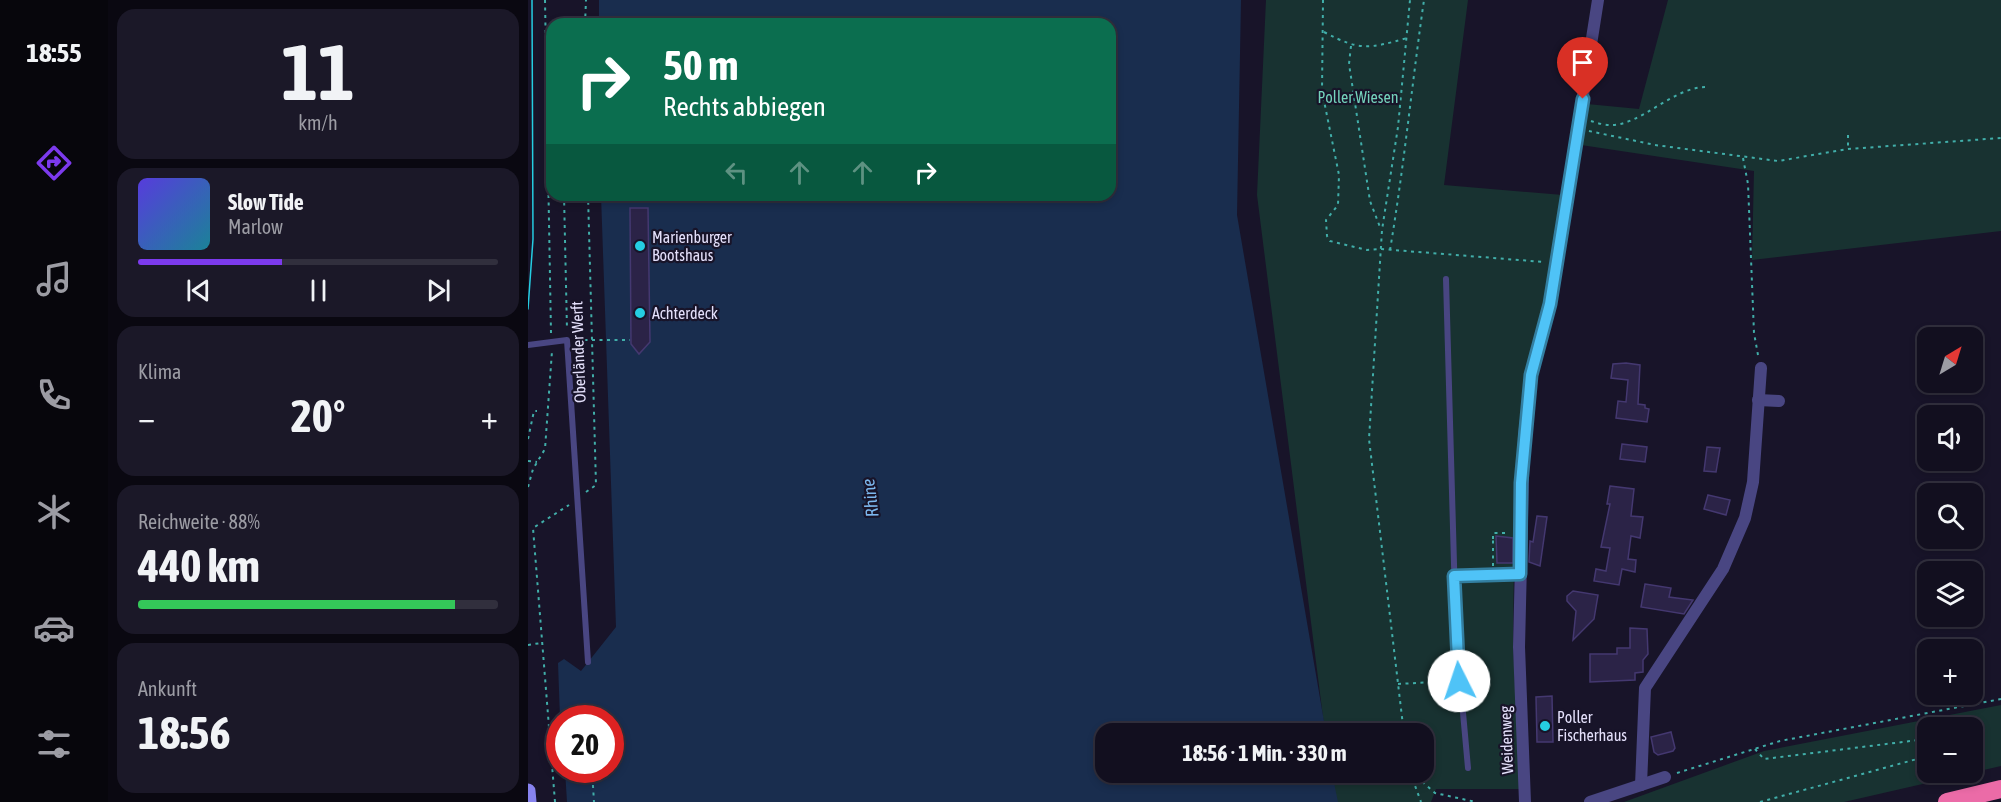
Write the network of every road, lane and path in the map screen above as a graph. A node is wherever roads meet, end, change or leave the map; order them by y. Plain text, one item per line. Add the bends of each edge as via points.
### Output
1 (546, 0) edge
2 (586, 0) edge
3 (1323, 0) edge
4 (1410, 0) edge
5 (1424, 0) edge
6 (1598, 0) edge
7 (585, 18) edge
8 (1324, 32) junction
9 (1407, 38) junction
10 (1351, 46) junction
11 (545, 55) joint
12 (546, 82) edge
13 (1704, 87) dead end
14 (1579, 124) junction
15 (1848, 135) dead end
16 (2001, 138) edge
17 (1848, 149) junction
18 (1743, 158) junction
19 (550, 201) edge
20 (564, 201) edge
21 (588, 201) edge
22 (1382, 230) junction
23 (1382, 249) junction
24 (1390, 250) junction
25 (1556, 263) junction
26 (1446, 279) dead end
27 (567, 340) junction
28 (576, 340) dead end
29 (630, 340) dead end
30 (551, 341) junction
31 (591, 341) junction
32 (528, 345) edge
33 (1761, 368) joint
34 (1758, 400) junction
35 (1779, 401) dead end
36 (537, 411) dead end
37 (528, 439) edge
38 (528, 461) edge
39 (537, 462) junction
40 (528, 487) edge
41 (578, 499) junction
42 (1508, 536) dead end
43 (1520, 574) junction
44 (1493, 575) junction
45 (1454, 576) junction
46 (541, 643) junction
47 (528, 645) edge
48 (588, 662) dead end
49 (1459, 681) junction
50 (1398, 684) junction
51 (2001, 699) edge
52 (1403, 723) edge
53 (1917, 740) edge
54 (1755, 749) junction
55 (1917, 759) edge
56 (1468, 768) dead end
57 (1665, 777) joint
58 (593, 783) edge
59 (1415, 783) edge
60 (1424, 783) edge
61 (1641, 785) junction
62 (2001, 789) edge
63 (528, 791) edge
64 (529, 802) edge
65 (555, 802) edge
66 (594, 802) edge
67 (1421, 802) edge
68 (1476, 802) edge
69 (1525, 802) edge
70 (1590, 802) edge
71 (1760, 802) edge
72 (1947, 802) edge

1 - 11 path
2 - 7 path
3 - 8 path
4 - 9 path
5 - 24 path
6 - 14 street, Weidenweg
8 - 10 path
8 - 23 path via 1322,91 1340,175 1338,205 1326,220 1327,236 1330,241 1351,248
9 - 10 path via 1382,45
9 - 22 path
10 - 22 path via 1349,64 1370,201
11 - 12 path
13 - 14 path via 1691,87 1641,115 1612,125
14 - 18 path via 1654,145
14 - 25 street, Weidenweg
15 - 17 path
16 - 17 path
17 - 18 path via 1778,161
18 - 33 path via 1748,183 1754,333
19 - 30 path
20 - 27 path, Oberländer Werft
21 - 31 path, Oberländer Werft
22 - 23 path
23 - 24 path
23 - 50 path via 1369,439
24 - 25 path
25 - 43 street, Weidenweg via 1550,304 1531,375 1521,483
26 - 45 lane
27 - 30 lane
27 - 41 lane, Oberländer Werft
28 - 31 path
29 - 31 path
30 - 32 lane
30 - 39 path via 553,363 545,449
31 - 41 path, Oberländer Werft via 596,484
33 - 34 street
34 - 35 street
34 - 61 street via 1753,482 1745,518 1723,569 1643,696
36 - 37 path
38 - 39 path
39 - 40 path
41 - 46 path, Oberländer Werft via 533,528
41 - 48 lane
42 - 44 path via 1508,532 1493,533
43 - 44 lane
43 - 69 street, Weidenweg
44 - 45 lane
45 - 49 lane
46 - 47 path
46 - 65 path, Oberländer Werft
49 - 50 path
49 - 56 lane
50 - 52 path
51 - 54 path
53 - 54 path via 1764,759
54 - 57 path
55 - 71 path
57 - 61 street
58 - 66 path
59 - 67 path
60 - 68 path via 1435,793
61 - 70 street
62 - 72 highway
63 - 64 main road

